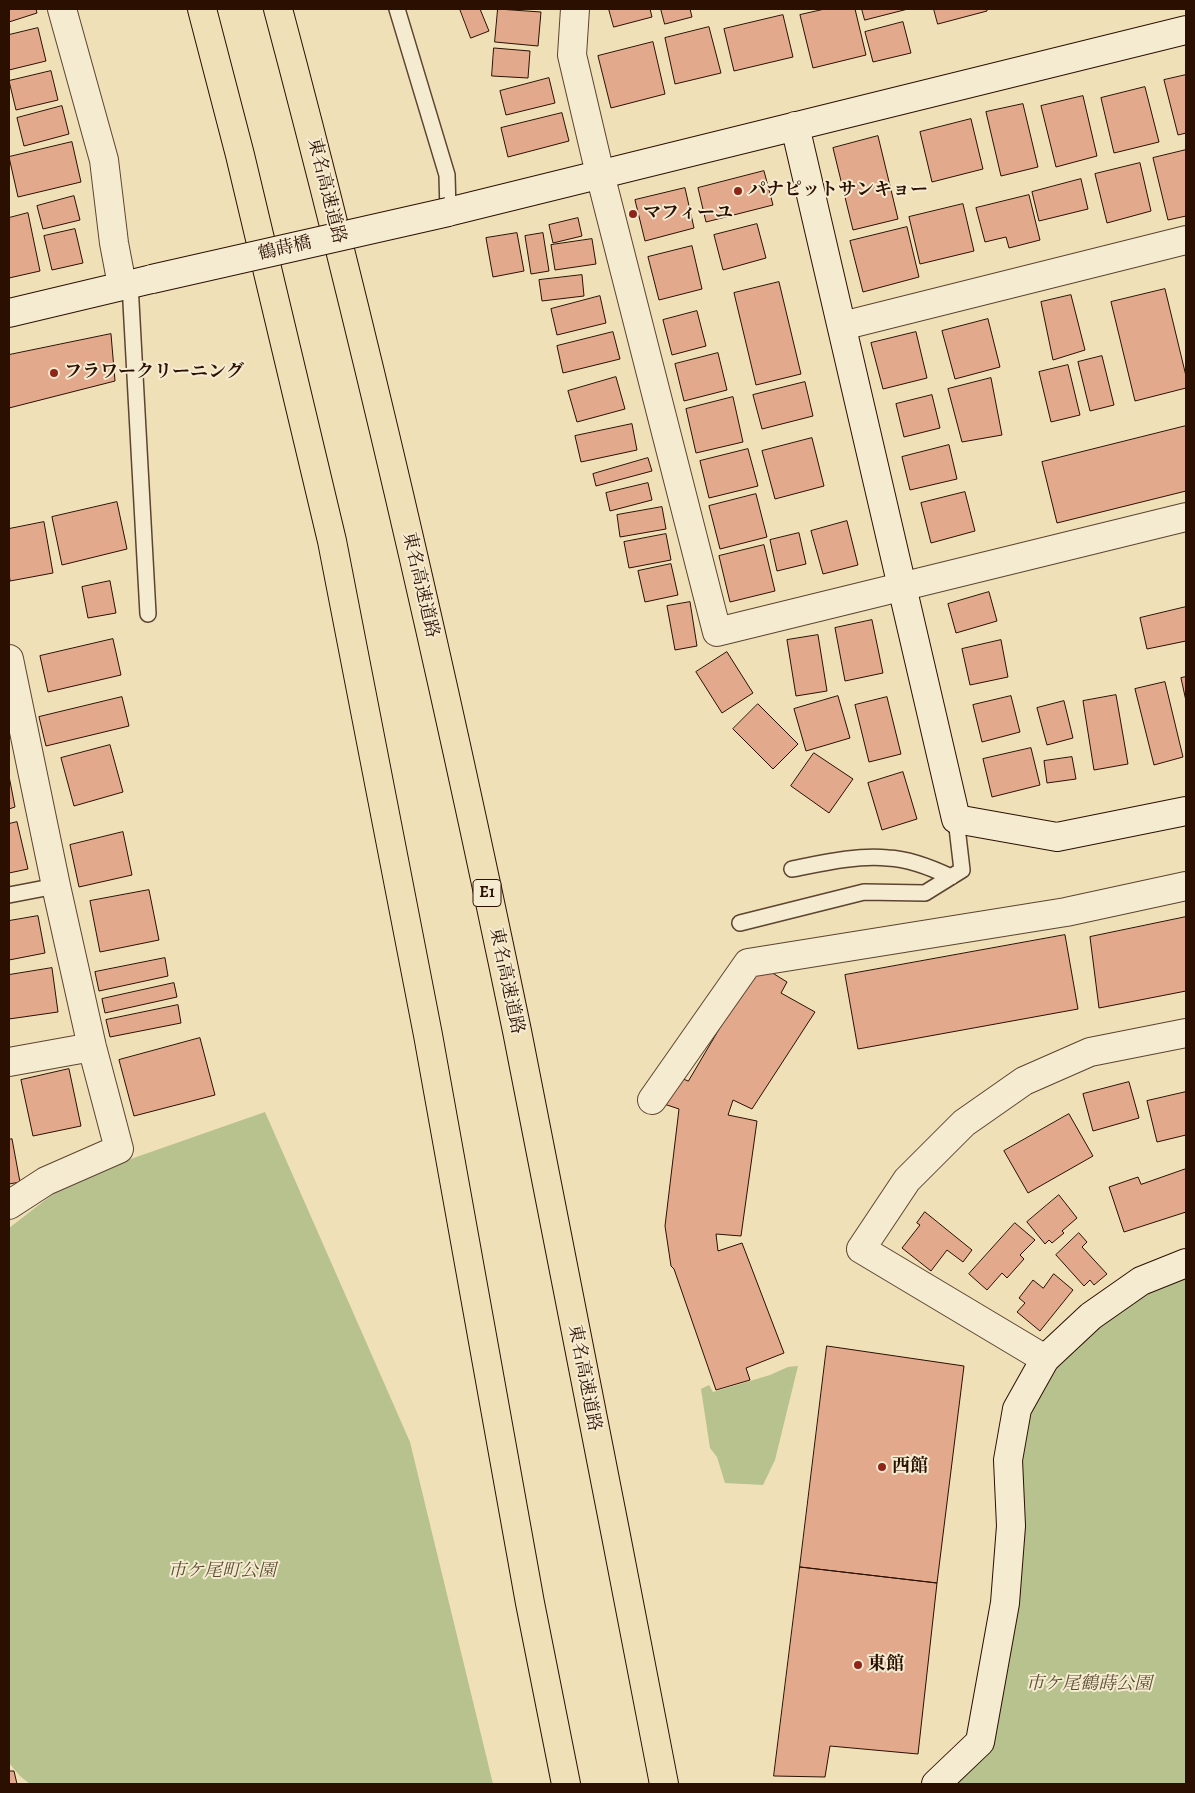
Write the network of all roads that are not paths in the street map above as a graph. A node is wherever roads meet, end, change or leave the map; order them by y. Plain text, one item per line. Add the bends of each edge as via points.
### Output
1 (62, 9) edge
2 (202, 9) edge
3 (278, 9) edge
4 (398, 9) edge
5 (575, 9) edge
6 (1186, 30) edge
7 (795, 126) junction
8 (600, 174) junction
9 (448, 212) junction
10 (1186, 240) edge
11 (135, 283) junction
12 (9, 313) edge
13 (842, 326) junction
14 (1186, 517) edge
15 (902, 586) junction
16 (148, 614) dead end
17 (10, 672) edge
18 (1186, 812) edge
19 (956, 820) junction
20 (792, 869) dead end
21 (951, 877) junction
22 (56, 886) junction
23 (1186, 886) edge
24 (9, 895) edge
25 (740, 923) dead end
26 (1186, 1033) edge
27 (92, 1047) junction
28 (9, 1062) edge
29 (652, 1100) dead end
30 (9, 1205) edge
31 (1186, 1263) edge
32 (1045, 1359) junction
33 (530, 1603) junction
34 (550, 1784) edge
35 (566, 1784) edge
36 (664, 1784) edge
37 (936, 1784) edge

1 - 11 street via 104,160 114,243
2 - 33 highway via 332,541 428,1035
3 - 36 highway, 東名高速道路 / E1 via 381,415 440,672 517,1032
4 - 9 lane via 447,175
5 - 8 street via 572,55
6 - 7 street, 鶴蒔橋
7 - 8 street, 鶴蒔橋
7 - 13 street
8 - 9 street, 鶴蒔橋
8 - 15 street via 717,632
9 - 11 street, 鶴蒔橋, bridge
10 - 13 street
11 - 12 street, 鶴蒔橋
11 - 16 lane
13 - 15 street
14 - 15 street
15 - 19 street
17 - 22 street
18 - 19 street via 1057,837
19 - 21 lane via 962,870
20 - 21 lane via 843,859 889,858 928,866
21 - 25 lane via 925,893 864,892
22 - 24 lane
22 - 27 street
23 - 29 street via 1066,912 748,963
26 - 32 street via 1090,1052 1024,1081 964,1123 907,1180 861,1248
27 - 28 street
27 - 30 street via 119,1149 46,1182
31 - 32 street via 1141,1282 1091,1316
32 - 37 street via 1017,1409 1008,1460 1011,1526 1005,1603 980,1742
33 - 34 highway
33 - 35 highway

